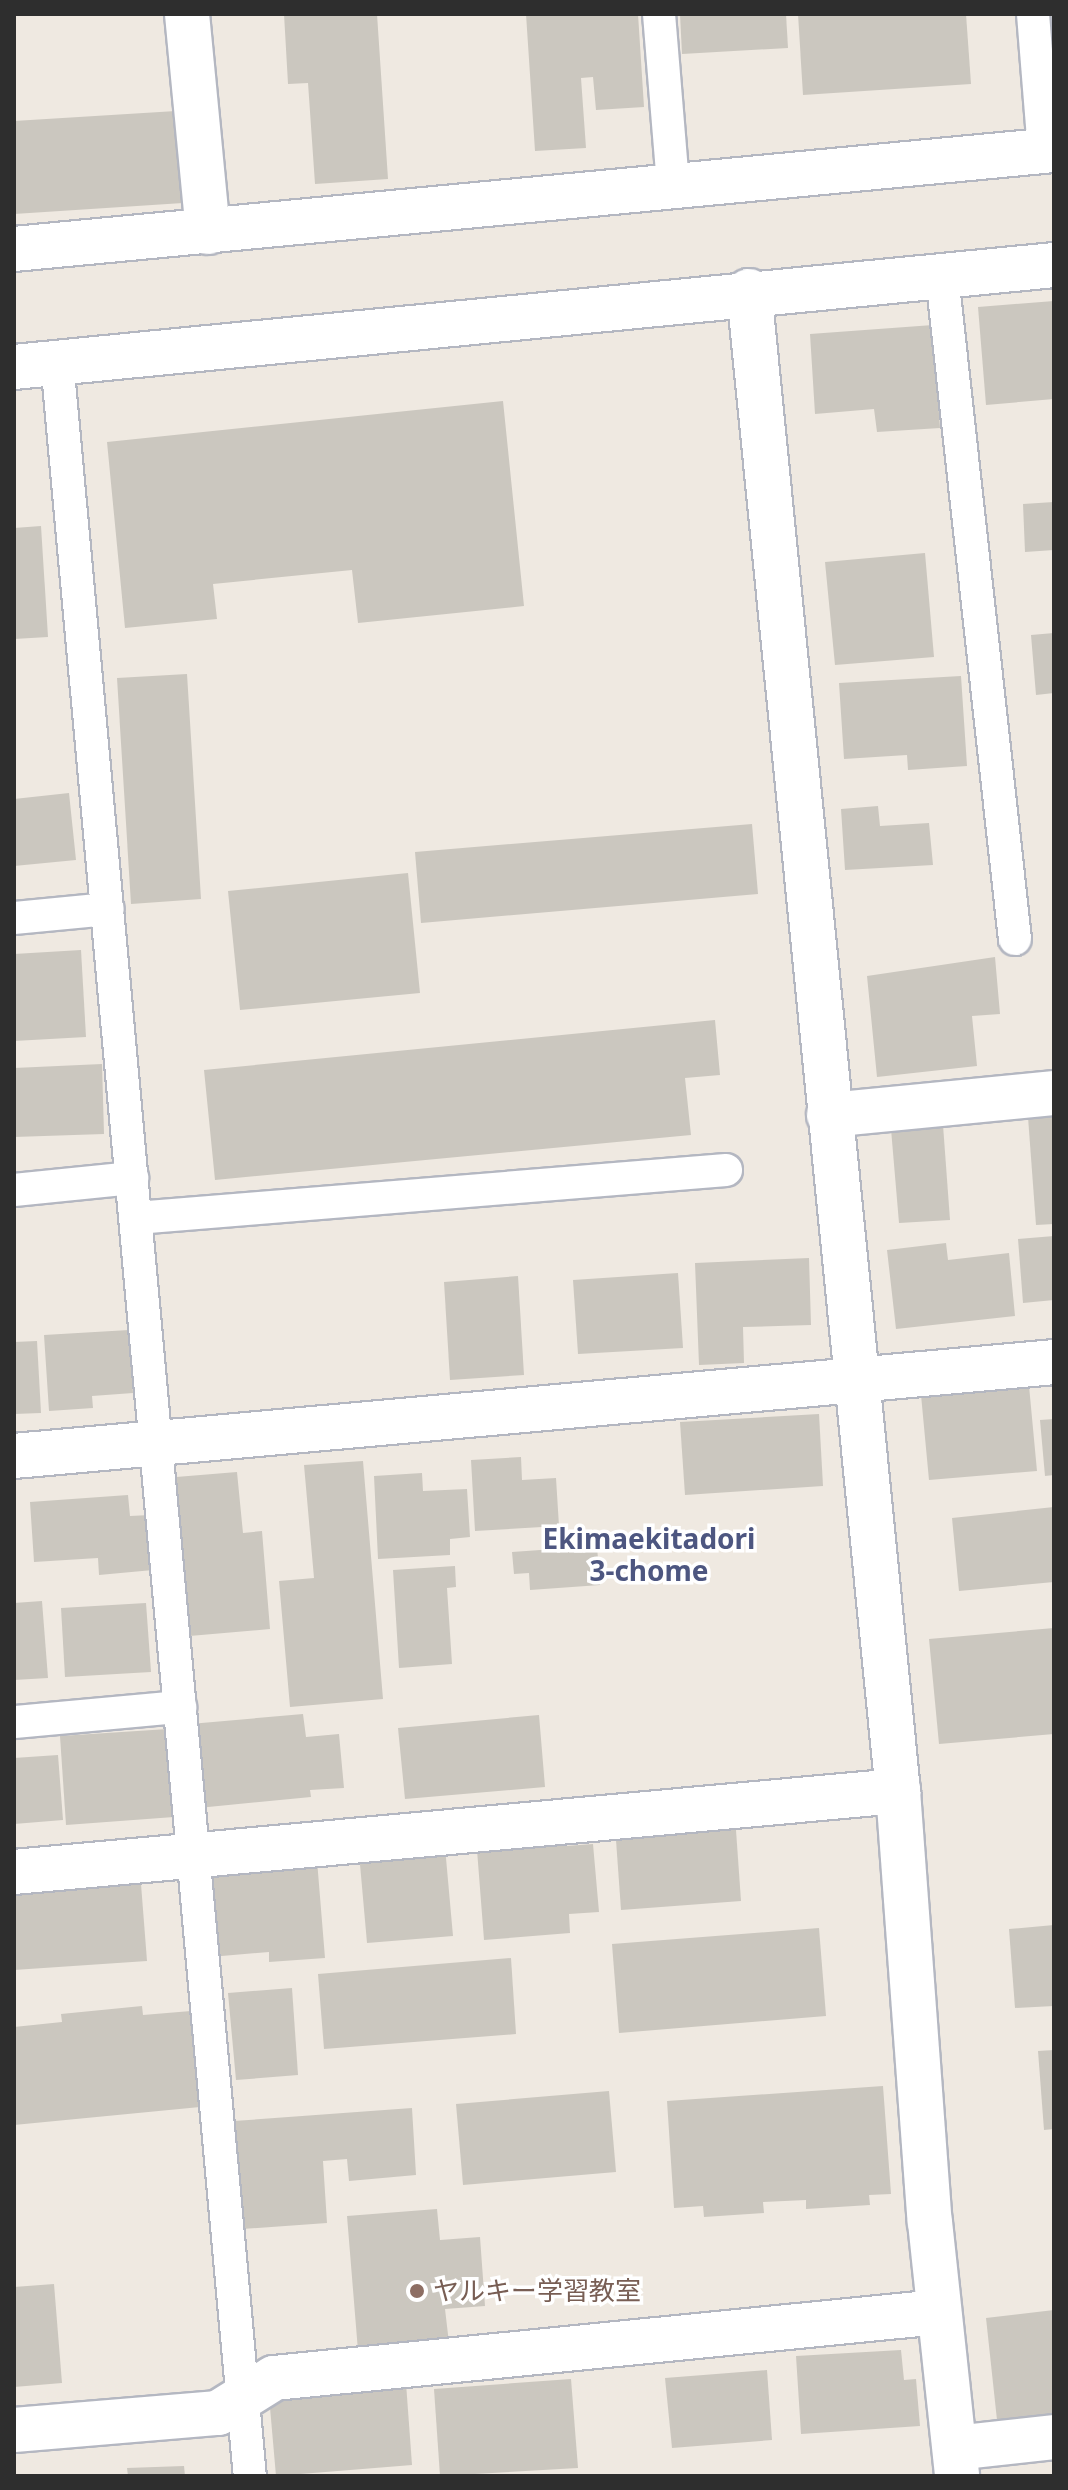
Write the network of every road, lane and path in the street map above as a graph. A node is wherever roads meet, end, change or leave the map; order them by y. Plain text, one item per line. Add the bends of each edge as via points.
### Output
1 (187, 14) edge
2 (659, 14) edge
3 (1033, 14) edge
4 (1049, 150) edge
5 (673, 186) junction
6 (208, 232) junction
7 (14, 249) edge
8 (1054, 265) edge
9 (942, 276) junction
10 (749, 291) junction
11 (57, 361) junction
12 (14, 367) edge
13 (108, 909) junction
14 (14, 918) edge
15 (1015, 939) dead end
16 (1054, 1093) edge
17 (829, 1115) junction
18 (726, 1170) dead end
19 (132, 1178) junction
20 (14, 1190) edge
21 (136, 1218) junction
22 (1054, 1362) edge
23 (854, 1379) junction
24 (156, 1442) junction
25 (14, 1456) edge
26 (180, 1707) junction
27 (14, 1722) edge
28 (898, 1791) junction
29 (194, 1856) junction
30 (14, 1872) edge
31 (939, 2312) junction
32 (243, 2396) junction
33 (14, 2430) edge
34 (1054, 2437) edge
35 (956, 2462) edge
36 (250, 2476) edge

1 - 6 street
2 - 5 lane
3 - 4 lane
4 - 5 street
5 - 6 street
6 - 7 street
8 - 9 street
9 - 10 street
9 - 15 lane
10 - 11 street
10 - 17 street
11 - 12 street
11 - 13 lane
13 - 14 lane
13 - 19 lane
16 - 17 street
17 - 23 street
18 - 21 lane
19 - 20 lane
19 - 21 lane
21 - 24 lane
22 - 23 street
23 - 24 street
23 - 28 street
24 - 25 street
24 - 26 lane
26 - 27 lane
26 - 29 lane
28 - 29 street
28 - 31 street
29 - 30 street
29 - 32 lane
31 - 32 street via 274,2378
31 - 35 street
32 - 33 street via 218,2413
32 - 36 lane
34 - 35 street

